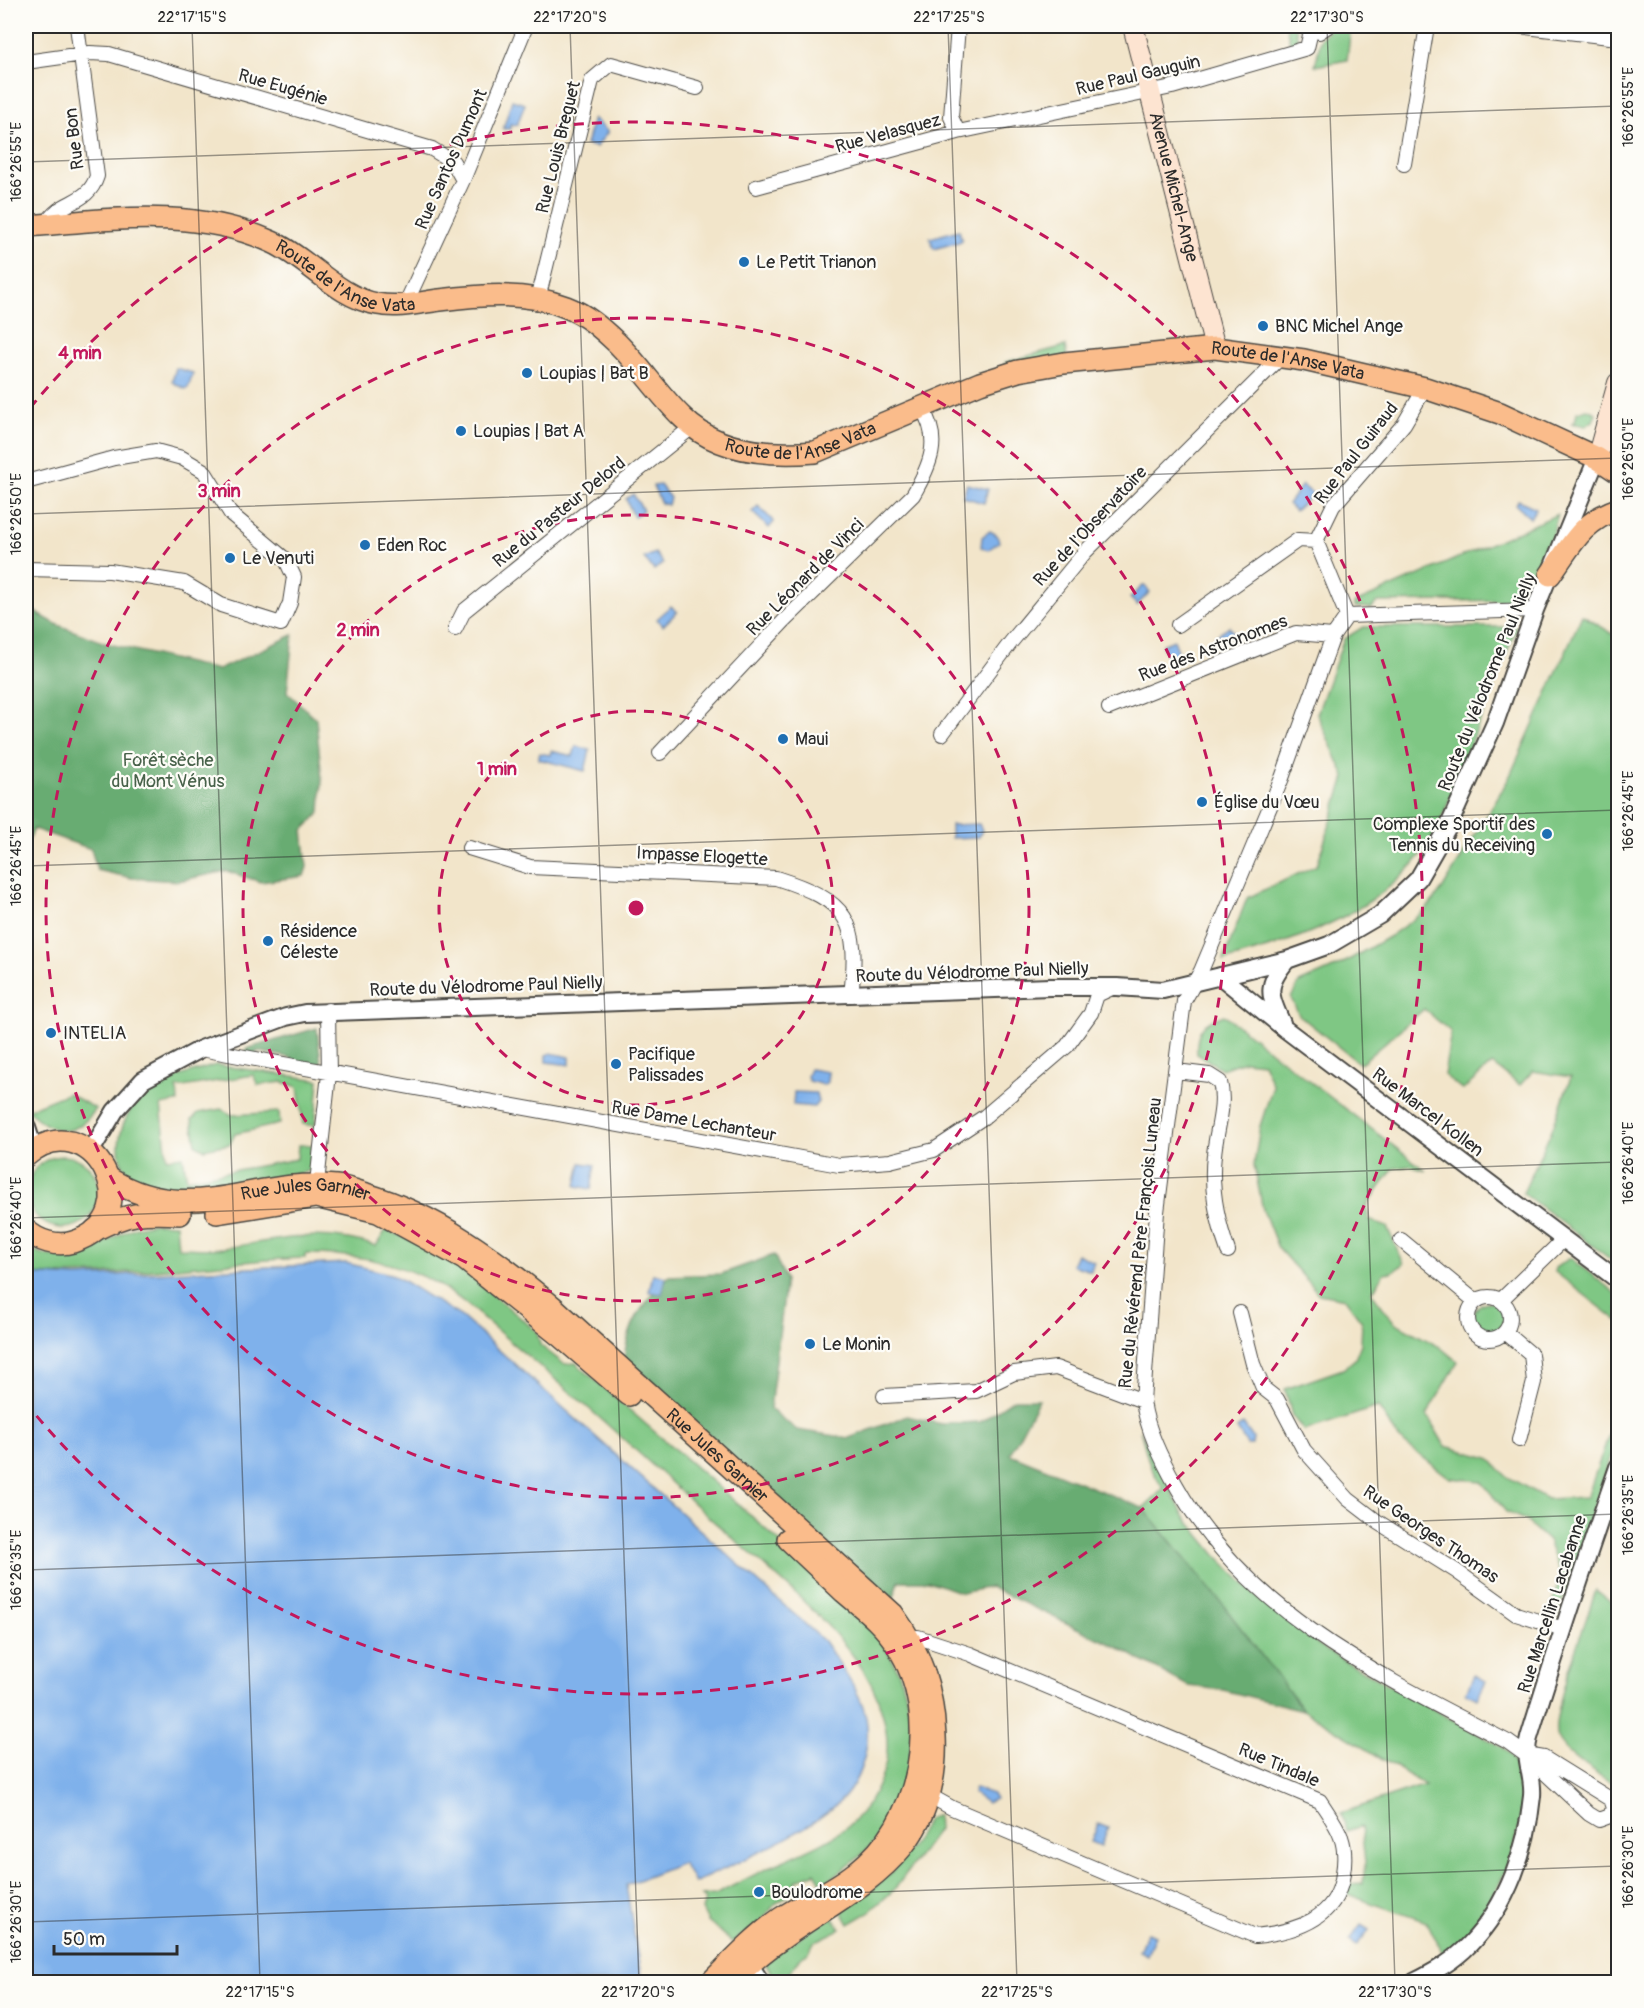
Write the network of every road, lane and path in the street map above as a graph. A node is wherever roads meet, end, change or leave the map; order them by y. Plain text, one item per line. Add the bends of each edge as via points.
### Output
1 (77, 26) edge
2 (526, 26) edge
3 (958, 26) edge
4 (1133, 26) edge
5 (1328, 26) edge
6 (1427, 26) edge
7 (1518, 26) edge
8 (1308, 28) edge
9 (1618, 38) edge
10 (81, 55) junction
11 (26, 62) edge
12 (697, 88) dead end
13 (1149, 93) junction
14 (958, 132) junction
15 (1404, 164) dead end
16 (463, 180) junction
17 (756, 187) dead end
18 (36, 225) edge
19 (538, 298) junction
20 (405, 305) junction
21 (1215, 348) junction
22 (1282, 356) junction
23 (1618, 383) edge
24 (1425, 388) junction
25 (922, 409) junction
26 (692, 427) junction
27 (1597, 458) junction
28 (1618, 472) edge
29 (26, 482) edge
30 (1618, 509) edge
31 (1316, 541) junction
32 (26, 569) edge
33 (1550, 575) junction
34 (1535, 610) junction
35 (1347, 616) junction
36 (1178, 625) dead end
37 (455, 629) dead end
38 (1333, 636) junction
39 (1109, 708) dead end
40 (942, 734) dead end
41 (660, 753) dead end
42 (469, 848) dead end
43 (1287, 960) junction
44 (1220, 976) junction
45 (1194, 983) junction
46 (1117, 987) junction
47 (851, 995) junction
48 (328, 1010) junction
49 (1285, 1029) junction
50 (201, 1049) junction
51 (1176, 1071) junction
52 (328, 1074) junction
53 (26, 1125) edge
54 (91, 1151) junction
55 (30, 1152) edge
56 (110, 1179) junction
57 (322, 1194) junction
58 (26, 1230) edge
59 (95, 1230) junction
60 (1564, 1239) junction
61 (1401, 1240) dead end
62 (445, 1248) junction
63 (1228, 1251) dead end
64 (492, 1257) junction
65 (1617, 1278) edge
66 (1501, 1300) junction
67 (1475, 1301) junction
68 (1240, 1312) dead end
69 (1505, 1332) junction
70 (884, 1396) dead end
71 (1143, 1401) junction
72 (1519, 1440) dead end
73 (1618, 1467) edge
74 (861, 1606) junction
75 (1563, 1629) junction
76 (911, 1639) junction
77 (914, 1690) junction
78 (921, 1748) junction
79 (1526, 1755) junction
80 (928, 1797) junction
81 (896, 1831) junction
82 (745, 1958) junction
83 (711, 1983) edge
84 (723, 1983) edge
85 (732, 1983) edge
86 (761, 1983) edge
87 (1414, 1983) edge

1 - 10 street, Rue Bon
2 - 16 street, Rue Santos Dumont
3 - 14 street, Rue Velasquez via 951,117
4 - 13 main road, Avenue Michel-Ange
5 - 8 street, Rue Paul Gauguin via 1319,32
6 - 15 street
7 - 9 street
8 - 13 street, Rue Paul Gauguin via 1307,48 1298,52
10 - 11 street, Rue Eugénie
10 - 16 street, Rue Eugénie via 109,54 432,149 453,162
10 - 18 street, Rue Bon via 94,184 82,198 54,210
12 - 19 street, Rue Louis Breguet via 610,64 592,80
13 - 14 street, Rue Paul Gauguin
13 - 21 main road, Avenue Michel-Ange
14 - 17 street, Rue Velasquez
16 - 20 street, Rue Santos Dumont
18 - 20 main road, Route de l'Anse Vata via 166,218 215,223 250,232 289,250 352,295 374,303
19 - 20 main road, Route de l'Anse Vata via 473,297
19 - 26 main road, Route de l'Anse Vata via 592,320
21 - 22 main road, Route de l'Anse Vata
21 - 25 main road, Route de l'Anse Vata via 1018,371
22 - 24 main road, Route de l'Anse Vata
22 - 40 street, Rue de l'Observatoire via 1085,552
23 - 27 main road
24 - 27 main road, Route de l'Anse Vata via 1500,413
24 - 31 street, Rue Paul Guiraud via 1404,424 1333,506
25 - 26 main road, Route de l'Anse Vata via 815,452 789,454 735,446
25 - 41 street, Rue Léonard de Vinci via 930,420 934,451 914,495 784,621
26 - 37 street, Rue du Pasteur Delord via 464,611
27 - 28 main road, Route de l'Anse Vata
27 - 33 street, Route du Vélodrome Paul Nielly
29 - 32 street via 156,451 182,458 204,471 231,514 286,560 294,577 290,603 281,624 221,605 184,583 110,572
30 - 33 main road via 1586,525
31 - 35 street
31 - 36 street via 1298,540
33 - 34 street, Route du Vélodrome Paul Nielly
34 - 35 street
34 - 43 street, Route du Vélodrome Paul Nielly via 1495,723 1450,823 1418,879 1380,915 1329,945
35 - 38 street, Rue du Révérend Père François Luneau
38 - 39 street, Rue des Astronomes via 1296,633
38 - 45 street, Rue du Révérend Père François Luneau via 1282,778
42 - 47 street, Impasse Elogette via 530,867 776,878 806,888 827,899 846,916 853,942
43 - 44 street, Route du Vélodrome Paul Nielly
43 - 49 street via 1273,978 1271,995
44 - 45 street, Route du Vélodrome Paul Nielly
44 - 49 street, Rue Marcel Kollen
45 - 46 street, Route du Vélodrome Paul Nielly via 1163,990
45 - 51 street, Rue du Révérend Père François Luneau via 1184,1001
46 - 47 street, Route du Vélodrome Paul Nielly
46 - 52 street, Rue Dame Lechanteur via 1097,995 1091,1013 1067,1046 984,1118 934,1150 890,1161 838,1165
47 - 48 street, Route du Vélodrome Paul Nielly
48 - 50 street, Route du Vélodrome Paul Nielly via 286,1017
48 - 52 street
49 - 60 street, Rue Marcel Kollen
50 - 52 street, Rue Dame Lechanteur
50 - 54 street, Route du Vélodrome Paul Nielly via 143,1080 115,1111
51 - 63 street via 1209,1075 1220,1082 1224,1098 1213,1185 1218,1222
51 - 71 street, Rue du Révérend Père François Luneau via 1157,1212
52 - 57 street
53 - 55 street
54 - 55 main road via 62,1141
54 - 56 main road
56 - 57 main road, Rue Jules Garnier via 131,1191 163,1201 217,1200 262,1189
56 - 59 main road via 109,1207
57 - 59 main road, Rue Jules Garnier via 224,1212 122,1216
57 - 62 main road, Rue Jules Garnier via 378,1212
57 - 64 main road, Rue Jules Garnier via 384,1208 387,1200 444,1227
58 - 59 main road, Rue Jules Garnier via 40,1240 54,1243 76,1241
60 - 65 street, Rue Marcel Kollen
60 - 66 street
61 - 67 street
62 - 64 main road via 461,1247 479,1261
62 - 74 main road, Rue Jules Garnier via 561,1336
64 - 76 main road, Rue Jules Garnier via 552,1306 893,1614
66 - 67 street via 1488,1296
66 - 69 street via 1510,1311
67 - 69 street via 1467,1320 1474,1333 1486,1339
68 - 75 street, Rue Georges Thomas via 1263,1388 1277,1399 1304,1450 1348,1499 1516,1614
69 - 72 street via 1531,1354 1534,1382
70 - 71 street via 976,1391 1014,1373 1056,1368
71 - 79 street, Rue du Révérend Père François Luneau via 1146,1421 1167,1469 1193,1515 1226,1556 1264,1593 1301,1625 1377,1674
73 - 75 street, Rue Marcellin Lacabanne
74 - 76 street via 873,1608 901,1638
74 - 77 main road, Rue Jules Garnier via 898,1647
75 - 79 street, Rue Marcellin Lacabanne
76 - 77 street via 907,1646 918,1673
76 - 80 main road, Rue Jules Garnier via 934,1710 936,1756
76 - 80 street, Rue Tindale via 918,1637 970,1654 1320,1801 1341,1836 1345,1860 1342,1881 1334,1903 1318,1918 1297,1929 1255,1936
77 - 78 main road, Rue Jules Garnier via 920,1707
78 - 80 street via 929,1757 923,1792
78 - 81 main road, Rue Jules Garnier via 912,1792
79 - 79 street via 1589,1815 1599,1821 1610,1816 1610,1799 1544,1758
79 - 87 street via 1532,1798 1523,1850 1501,1901 1471,1944 1445,1966
80 - 81 street via 922,1798 911,1821
80 - 82 main road, Rue Jules Garnier via 925,1812 912,1835 884,1869 783,1938
81 - 82 main road, Rue Jules Garnier via 856,1873 785,1916
82 - 83 main road, Rue Jules Garnier
82 - 84 main road
82 - 85 main road, Rue Jules Garnier
82 - 86 street

